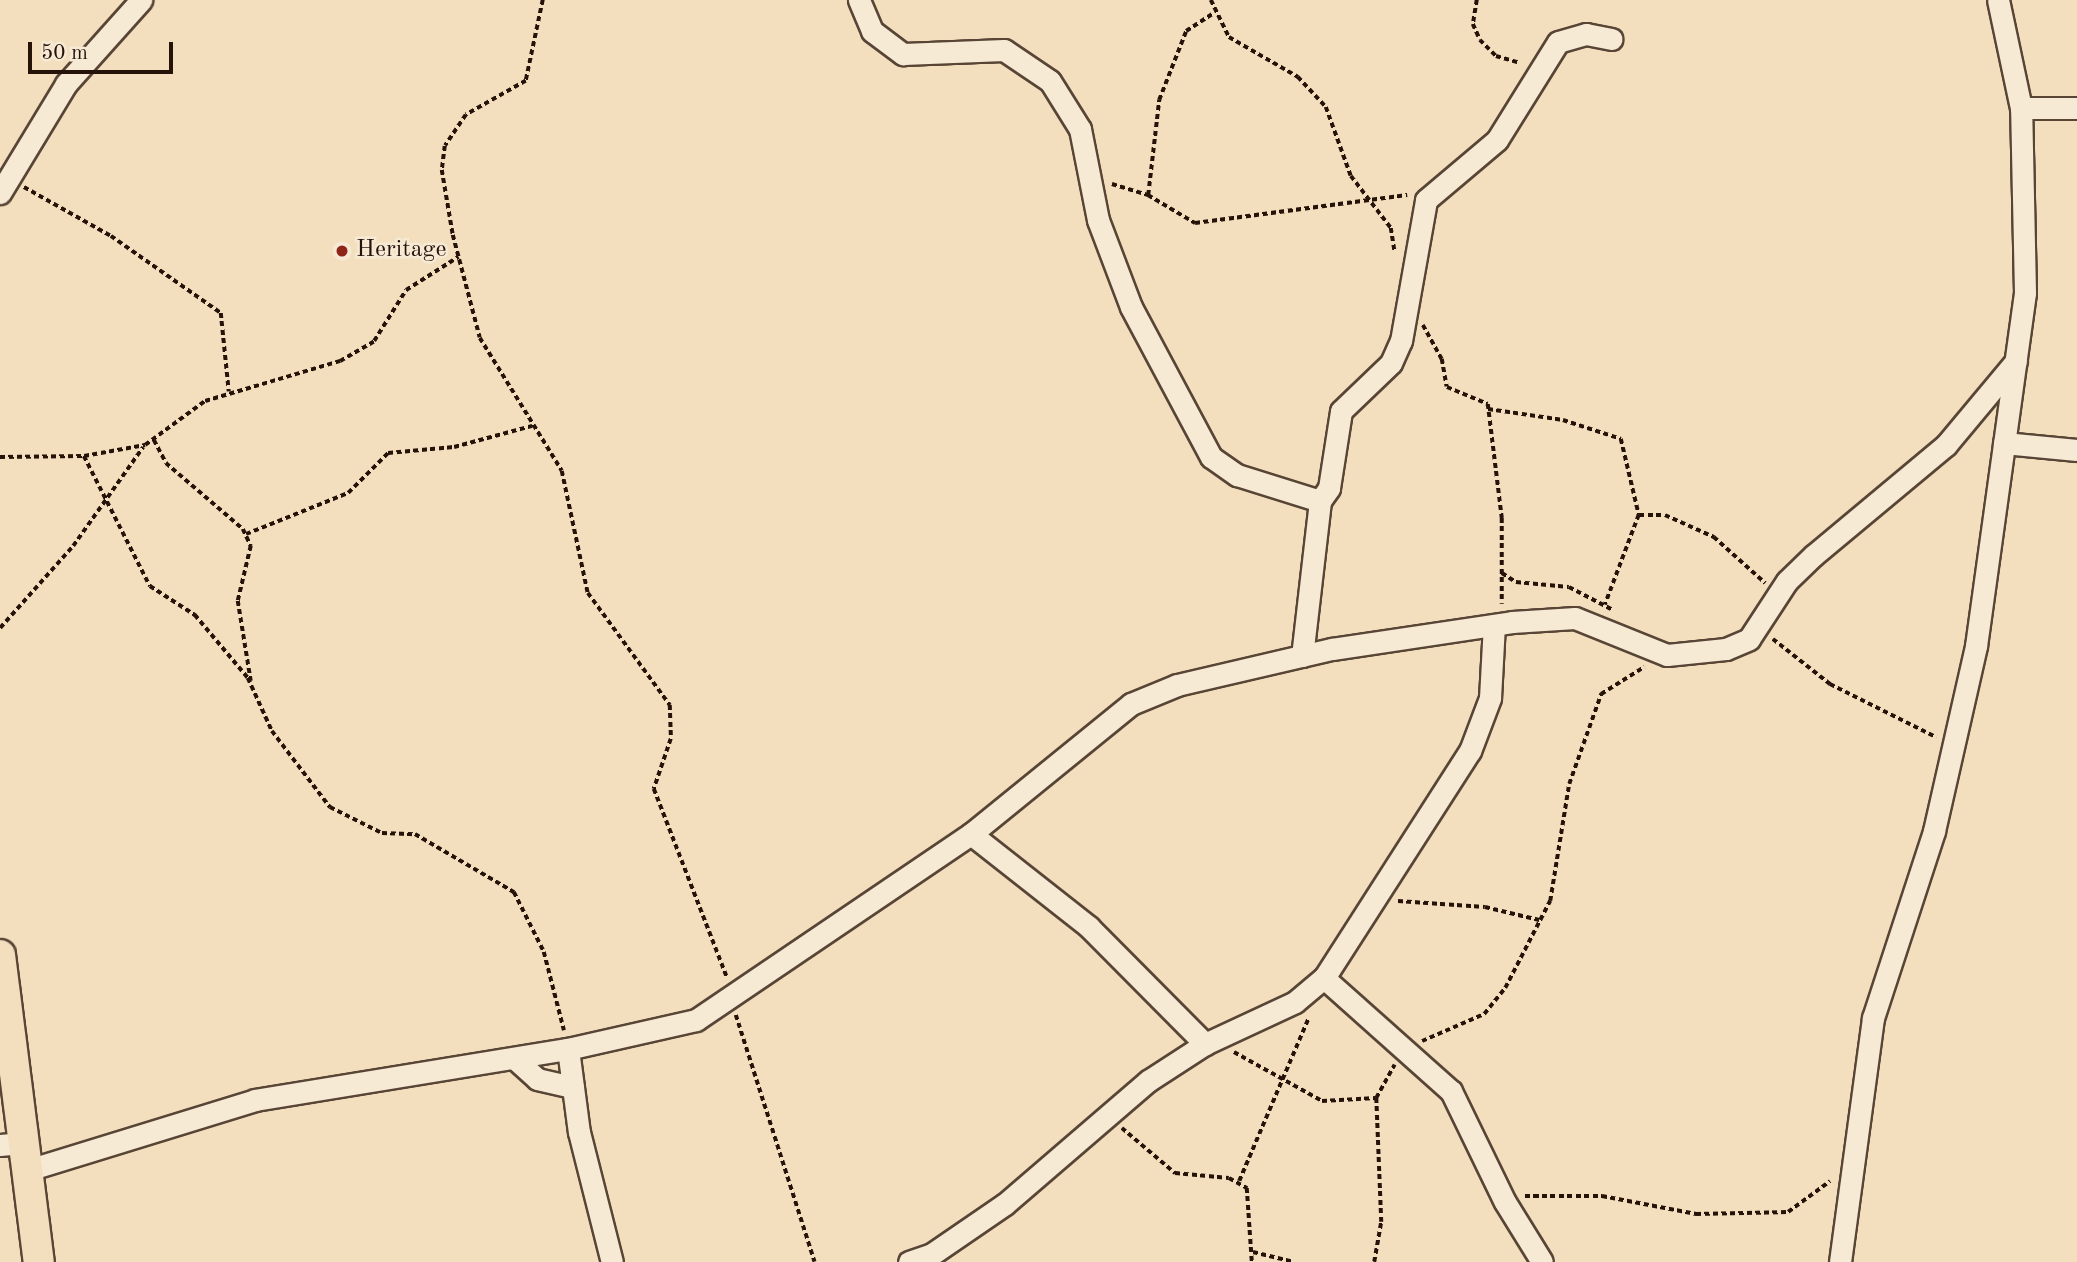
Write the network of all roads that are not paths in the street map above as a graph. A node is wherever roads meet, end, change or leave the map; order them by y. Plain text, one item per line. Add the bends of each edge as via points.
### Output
1 (141, 0) edge
2 (859, 0) edge
3 (1998, 0) edge
4 (1612, 39) dead end
5 (2021, 108) junction
6 (2077, 108) edge
7 (4, 185) edge
8 (2016, 361) junction
9 (2004, 443) junction
10 (2077, 450) edge
11 (1320, 501) junction
12 (1498, 624) junction
13 (1302, 656) junction
14 (971, 834) junction
15 (0, 955) edge
16 (1326, 981) junction
17 (1210, 1041) junction
18 (568, 1049) junction
19 (514, 1058) junction
20 (573, 1087) junction
21 (17, 1153) edge
22 (39, 1262) edge
23 (612, 1262) edge
24 (909, 1262) edge
25 (1542, 1262) edge
26 (1840, 1262) edge

1 - 7 street via 66,84
2 - 11 street via 872,31 903,54 988,47 1028,61 1050,81 1080,129 1098,220 1146,338 1163,360 1211,457 1237,475
3 - 5 street
4 - 11 street via 1571,37 1540,64 1497,140 1426,200 1408,308 1391,362 1341,411 1329,488
5 - 6 street
5 - 8 street via 2025,293
8 - 9 street
8 - 12 street via 1946,445 1782,589 1756,629 1726,649 1667,655 1575,618
9 - 10 street
9 - 26 street via 1955,747 1920,884 1873,1018
11 - 13 street
12 - 13 street
12 - 16 street via 1490,698 1470,751
13 - 14 street via 1177,684 1131,704
14 - 17 street via 1089,927
14 - 18 street via 846,922 797,947 735,997 696,1020
15 - 21 highway
16 - 17 street via 1295,1002
16 - 25 street via 1404,1048 1465,1110 1502,1196
17 - 24 street via 1108,1114 1004,1204 932,1254
18 - 19 street
18 - 20 street
19 - 20 street via 537,1079
19 - 21 street via 255,1100
20 - 23 street
21 - 22 highway

